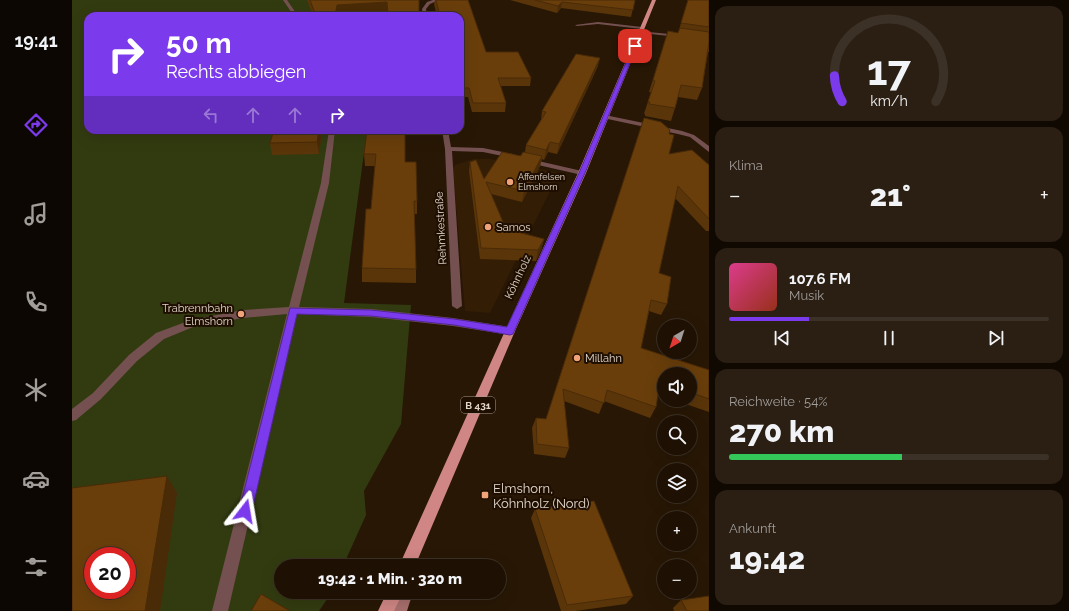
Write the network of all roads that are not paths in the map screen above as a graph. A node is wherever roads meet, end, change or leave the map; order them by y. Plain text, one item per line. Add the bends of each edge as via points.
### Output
1 (285, 0) edge
2 (437, 0) edge
3 (654, 0) edge
4 (293, 12) edge
5 (424, 12) edge
6 (577, 25) dead end
7 (642, 30) junction
8 (688, 38) edge
9 (605, 117) junction
10 (331, 134) edge
11 (446, 134) edge
12 (448, 149) junction
13 (709, 150) edge
14 (582, 173) junction
15 (457, 306) dead end
16 (293, 310) junction
17 (510, 331) junction
18 (72, 416) edge
19 (419, 540) junction
20 (410, 559) edge
21 (414, 559) edge
22 (392, 599) edge
23 (403, 599) edge
24 (220, 611) edge
25 (386, 611) edge
26 (399, 611) edge

1 - 4 street
2 - 5 street via 428,3
3 - 7 main road, Köhnholz / B 431
6 - 7 street via 598,23
7 - 8 street
7 - 9 main road, Köhnholz / B 431
9 - 13 street via 680,132 692,136
9 - 14 main road, Köhnholz / B 431
10 - 16 street via 325,183
11 - 12 street, Rehmkestraße
12 - 14 street via 494,152
12 - 15 street, Rehmkestraße
14 - 17 main road, Köhnholz / B 431
16 - 17 street via 371,313
16 - 18 street via 243,314 192,324 160,336
16 - 24 street
17 - 19 main road, Köhnholz / B 431
19 - 20 main road, Köhnholz / B 431
19 - 21 main road
22 - 25 main road
23 - 26 main road

